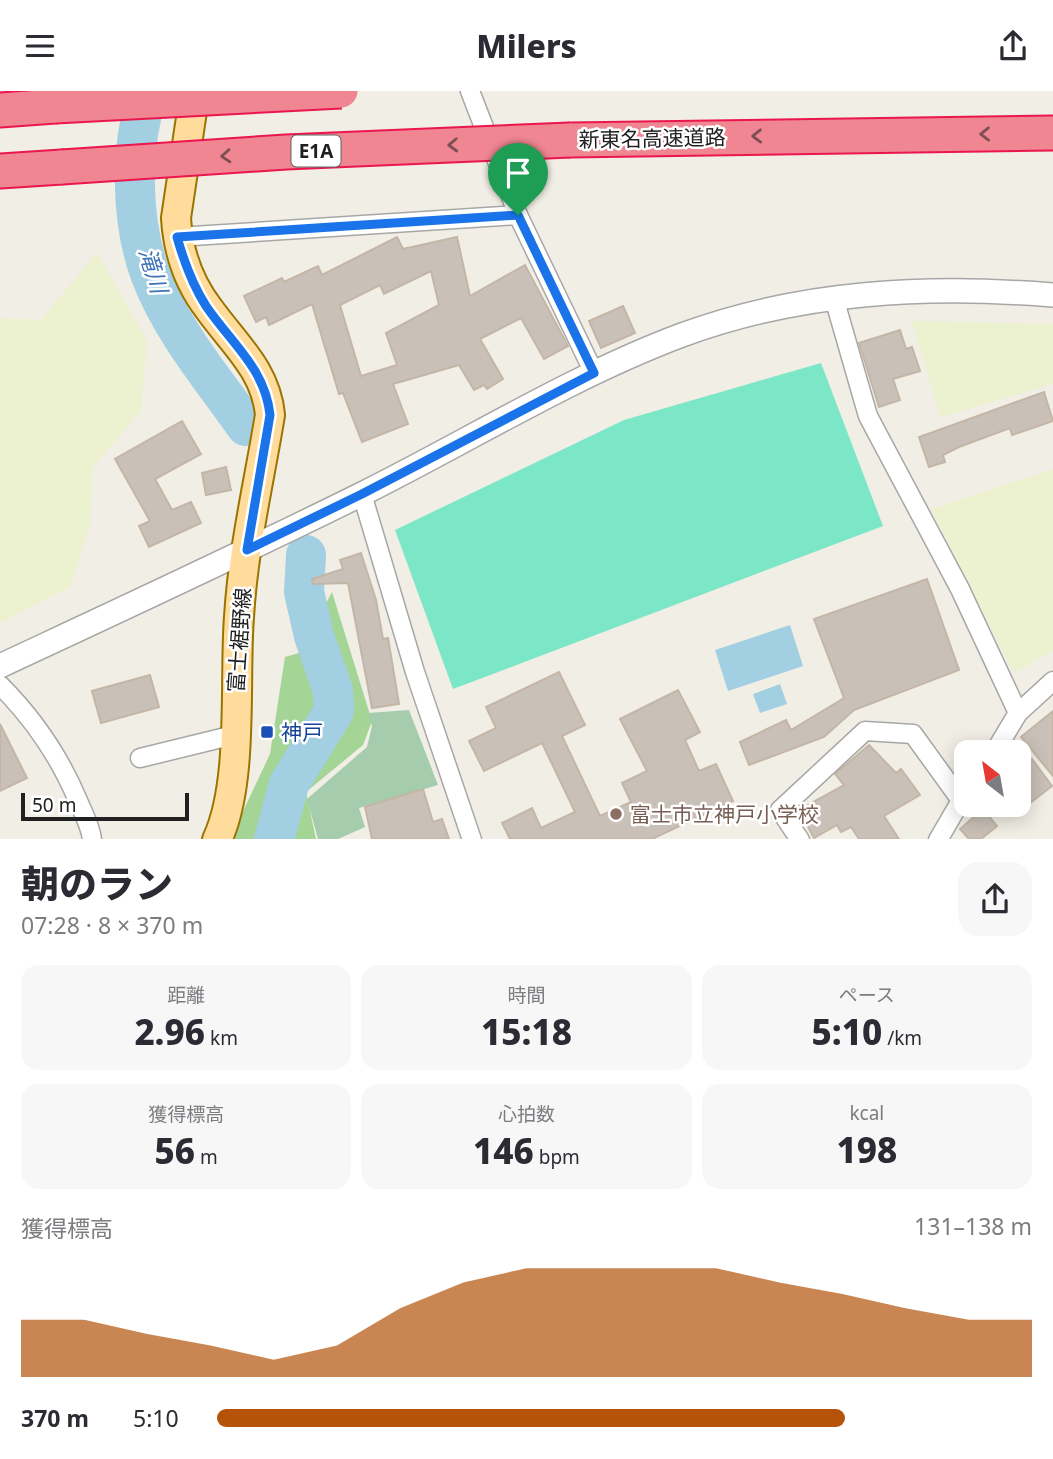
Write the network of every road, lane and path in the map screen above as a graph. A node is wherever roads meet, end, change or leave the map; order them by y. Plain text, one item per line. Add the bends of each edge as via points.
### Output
1 (195, 91) edge
2 (341, 91) edge
3 (470, 91) edge
4 (0, 110) edge
5 (1053, 133) edge
6 (0, 171) edge
7 (518, 215) junction
8 (177, 237) junction
9 (1053, 295) edge
10 (834, 297) junction
11 (594, 373) junction
12 (362, 494) junction
13 (247, 550) junction
14 (0, 666) edge
15 (1053, 681) edge
16 (0, 685) edge
17 (1018, 713) junction
18 (234, 736) junction
19 (1002, 740) edge
20 (141, 758) dead end
21 (954, 784) edge
22 (954, 811) edge
23 (92, 839) edge
24 (217, 839) edge
25 (472, 839) edge
26 (800, 839) edge
27 (938, 839) edge

1 - 8 main road, 富士裾野線
2 - 4 highway, bridge
3 - 7 street
5 -> 6 highway, 新東名高速道路 / E1A, bridge via 570,140
7 - 8 street
7 - 11 street
8 - 13 main road, 富士裾野線 via 189,277 255,367 268,395 270,415
9 - 10 street via 891,291
10 - 11 street via 763,311 683,335
10 - 17 street via 868,416 960,589
11 - 12 street
12 - 13 street
12 - 25 street via 415,672
13 - 14 street
13 - 18 main road, 富士裾野線
15 - 17 street
16 - 23 street via 31,716 53,751
17 - 19 street
18 - 20 street
18 - 24 main road, 富士裾野線 via 224,826
21 - 26 street via 913,734 864,731 780,810
22 - 27 street

